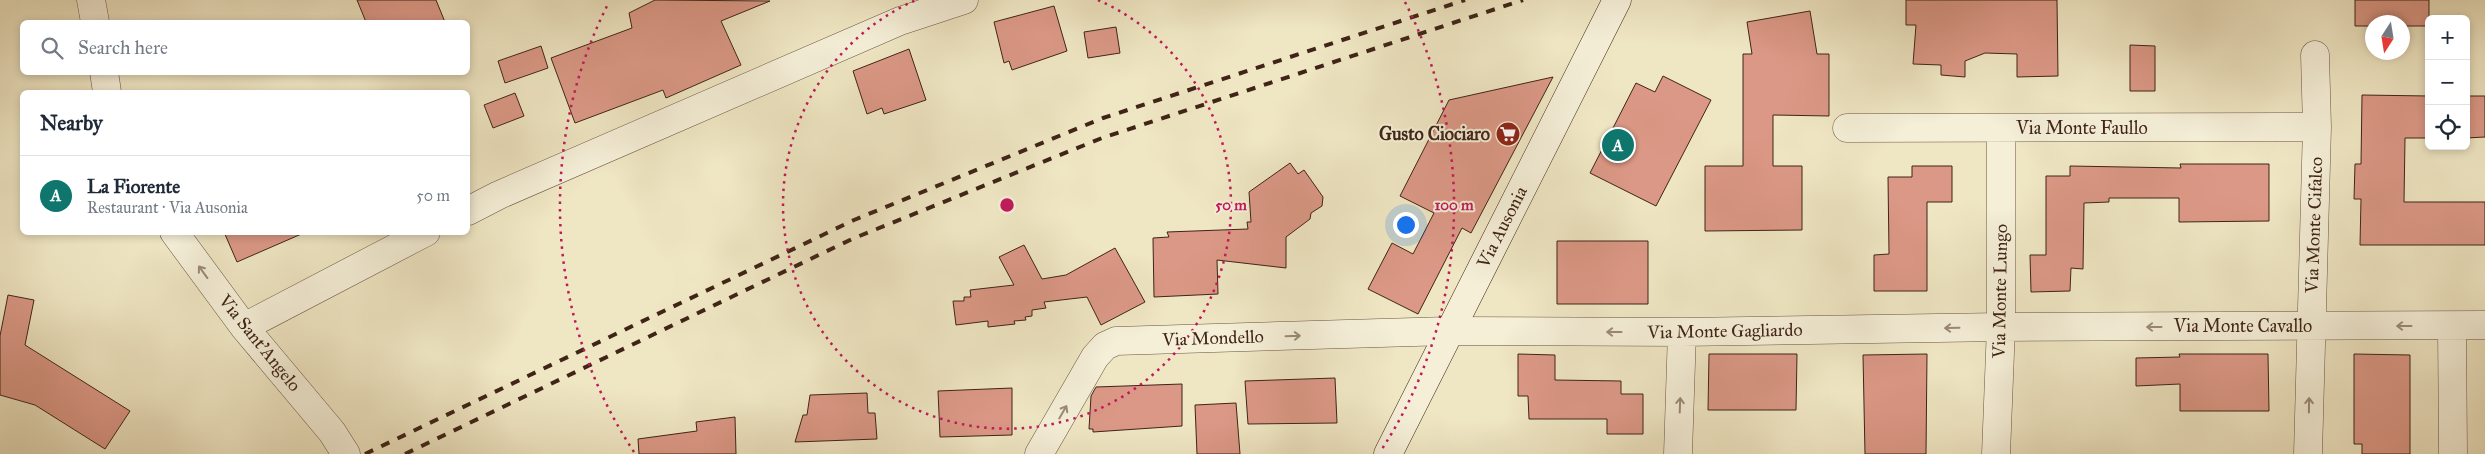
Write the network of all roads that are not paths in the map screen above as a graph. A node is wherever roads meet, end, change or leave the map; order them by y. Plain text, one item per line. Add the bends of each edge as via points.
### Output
1 (91, 0) edge
2 (964, 0) edge
3 (1617, 0) edge
4 (95, 20) edge
5 (2315, 55) dead end
6 (104, 75) edge
7 (107, 90) edge
8 (2317, 127) junction
9 (1847, 128) dead end
10 (2001, 128) junction
11 (470, 210) edge
12 (176, 235) edge
13 (420, 235) edge
14 (2485, 325) edge
15 (2310, 326) junction
16 (2452, 326) junction
17 (244, 327) junction
18 (2001, 327) junction
19 (1448, 331) junction
20 (1682, 332) junction
21 (339, 443) edge
22 (1039, 454) edge
23 (1388, 454) edge
24 (1678, 454) edge
25 (1996, 454) edge
26 (2308, 454) edge
27 (2453, 454) edge

1 - 4 street
2 - 11 street via 900,21
3 - 19 street, Via Ausonia
5 - 8 street, Via Monte Cifalco
6 - 7 street
8 - 10 street, Via Monte Faullo
8 - 15 street, Via Monte Cifalco
9 - 10 street, Via Monte Faullo
10 - 18 street, Via Monte Lungo
17 -> 12 street, Via Sant'Angelo
13 - 17 street
14 - 16 street, Via Monte Cavallo
16 -> 15 street, Via Monte Cavallo
15 -> 18 street, Via Monte Cavallo
26 -> 15 street, Via Monte Cifalco
16 - 27 street
17 - 21 street, Via Sant'Angelo
18 -> 20 street, Via Monte Gagliardo
18 - 25 street, Via Monte Lungo
20 -> 19 street, Via Monte Gagliardo
22 -> 19 street, Via Mondello via 1095,357 1105,346 1116,341
19 - 23 street, Via Ausonia
24 -> 20 street

